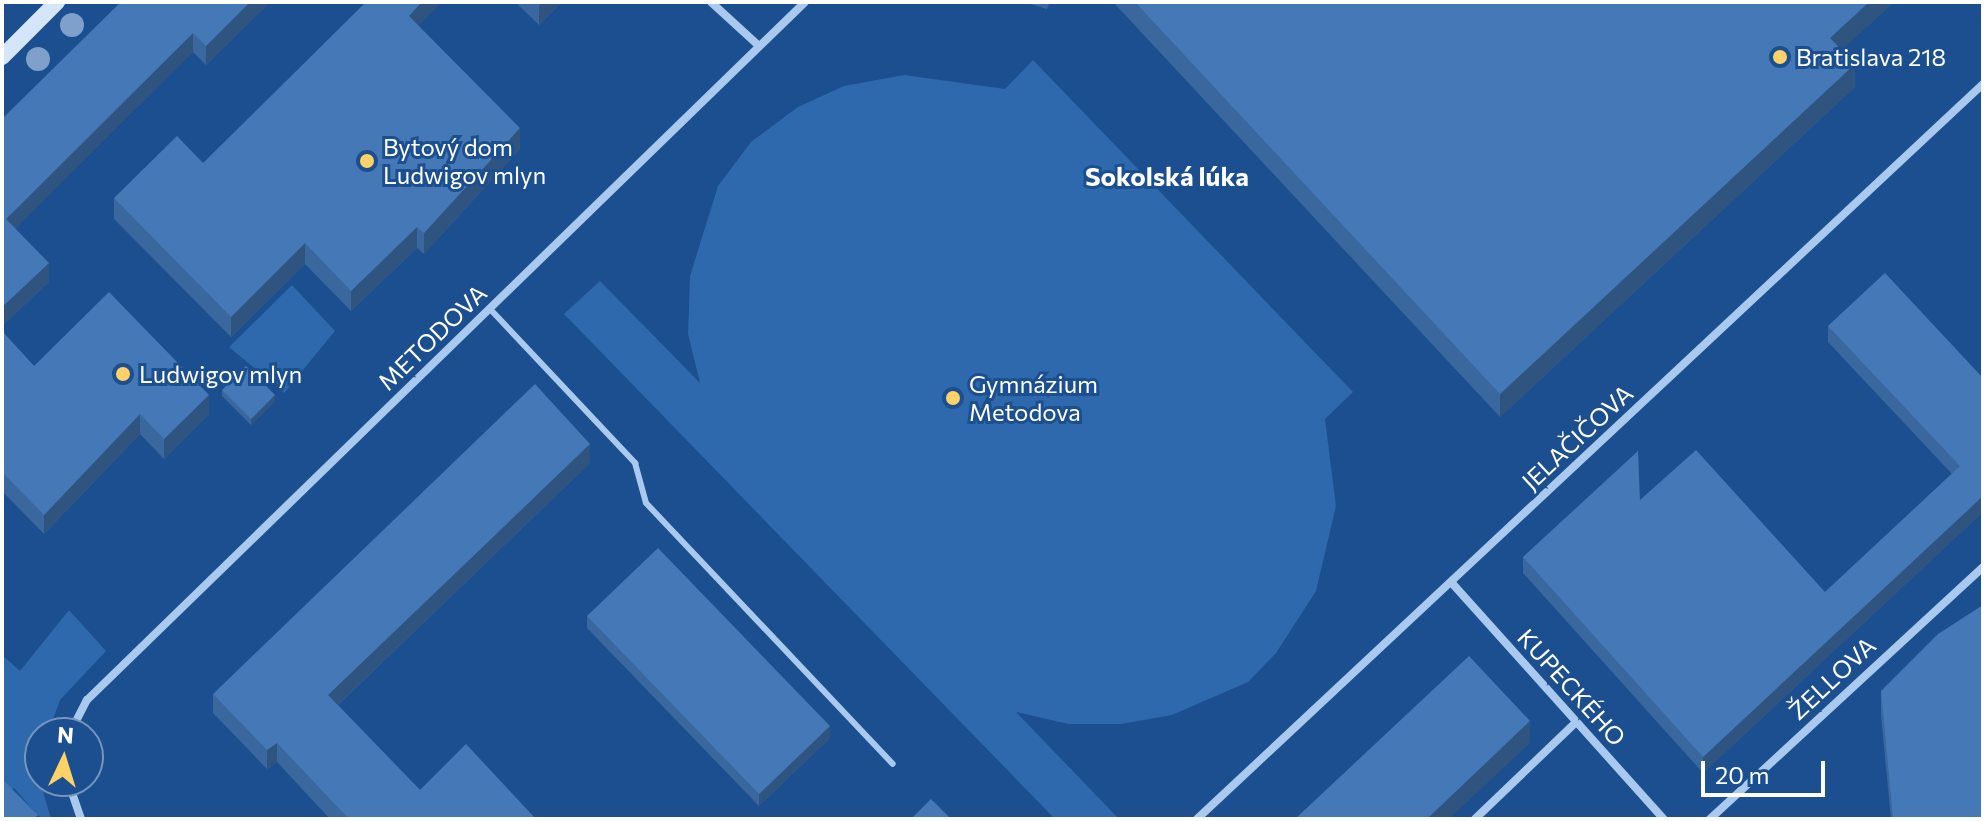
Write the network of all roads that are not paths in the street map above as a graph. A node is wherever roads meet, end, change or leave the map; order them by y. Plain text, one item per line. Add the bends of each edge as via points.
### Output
1 (57, 2) edge
2 (711, 2) edge
3 (805, 2) edge
4 (759, 46) junction
5 (2, 57) edge
6 (1983, 84) edge
7 (490, 309) junction
8 (1983, 567) edge
9 (1451, 582) junction
10 (78, 717) edge
11 (1576, 722) junction
12 (893, 764) dead end
13 (73, 797) edge
14 (81, 819) edge
15 (1197, 819) edge
16 (1475, 819) edge
17 (1664, 819) edge
18 (1710, 819) edge

1 - 5 street
2 - 4 street
3 - 4 street, METODOVA
4 - 7 street, METODOVA
6 - 9 street, JELAČIČOVA
7 - 10 street, METODOVA via 87,700
7 - 12 lane via 635,463 646,503
8 - 18 street, ŽELLOVA
9 - 11 street, KUPECKÉHO
9 - 15 street, JELAČIČOVA
11 - 16 street
11 - 17 street, KUPECKÉHO
13 - 14 street

